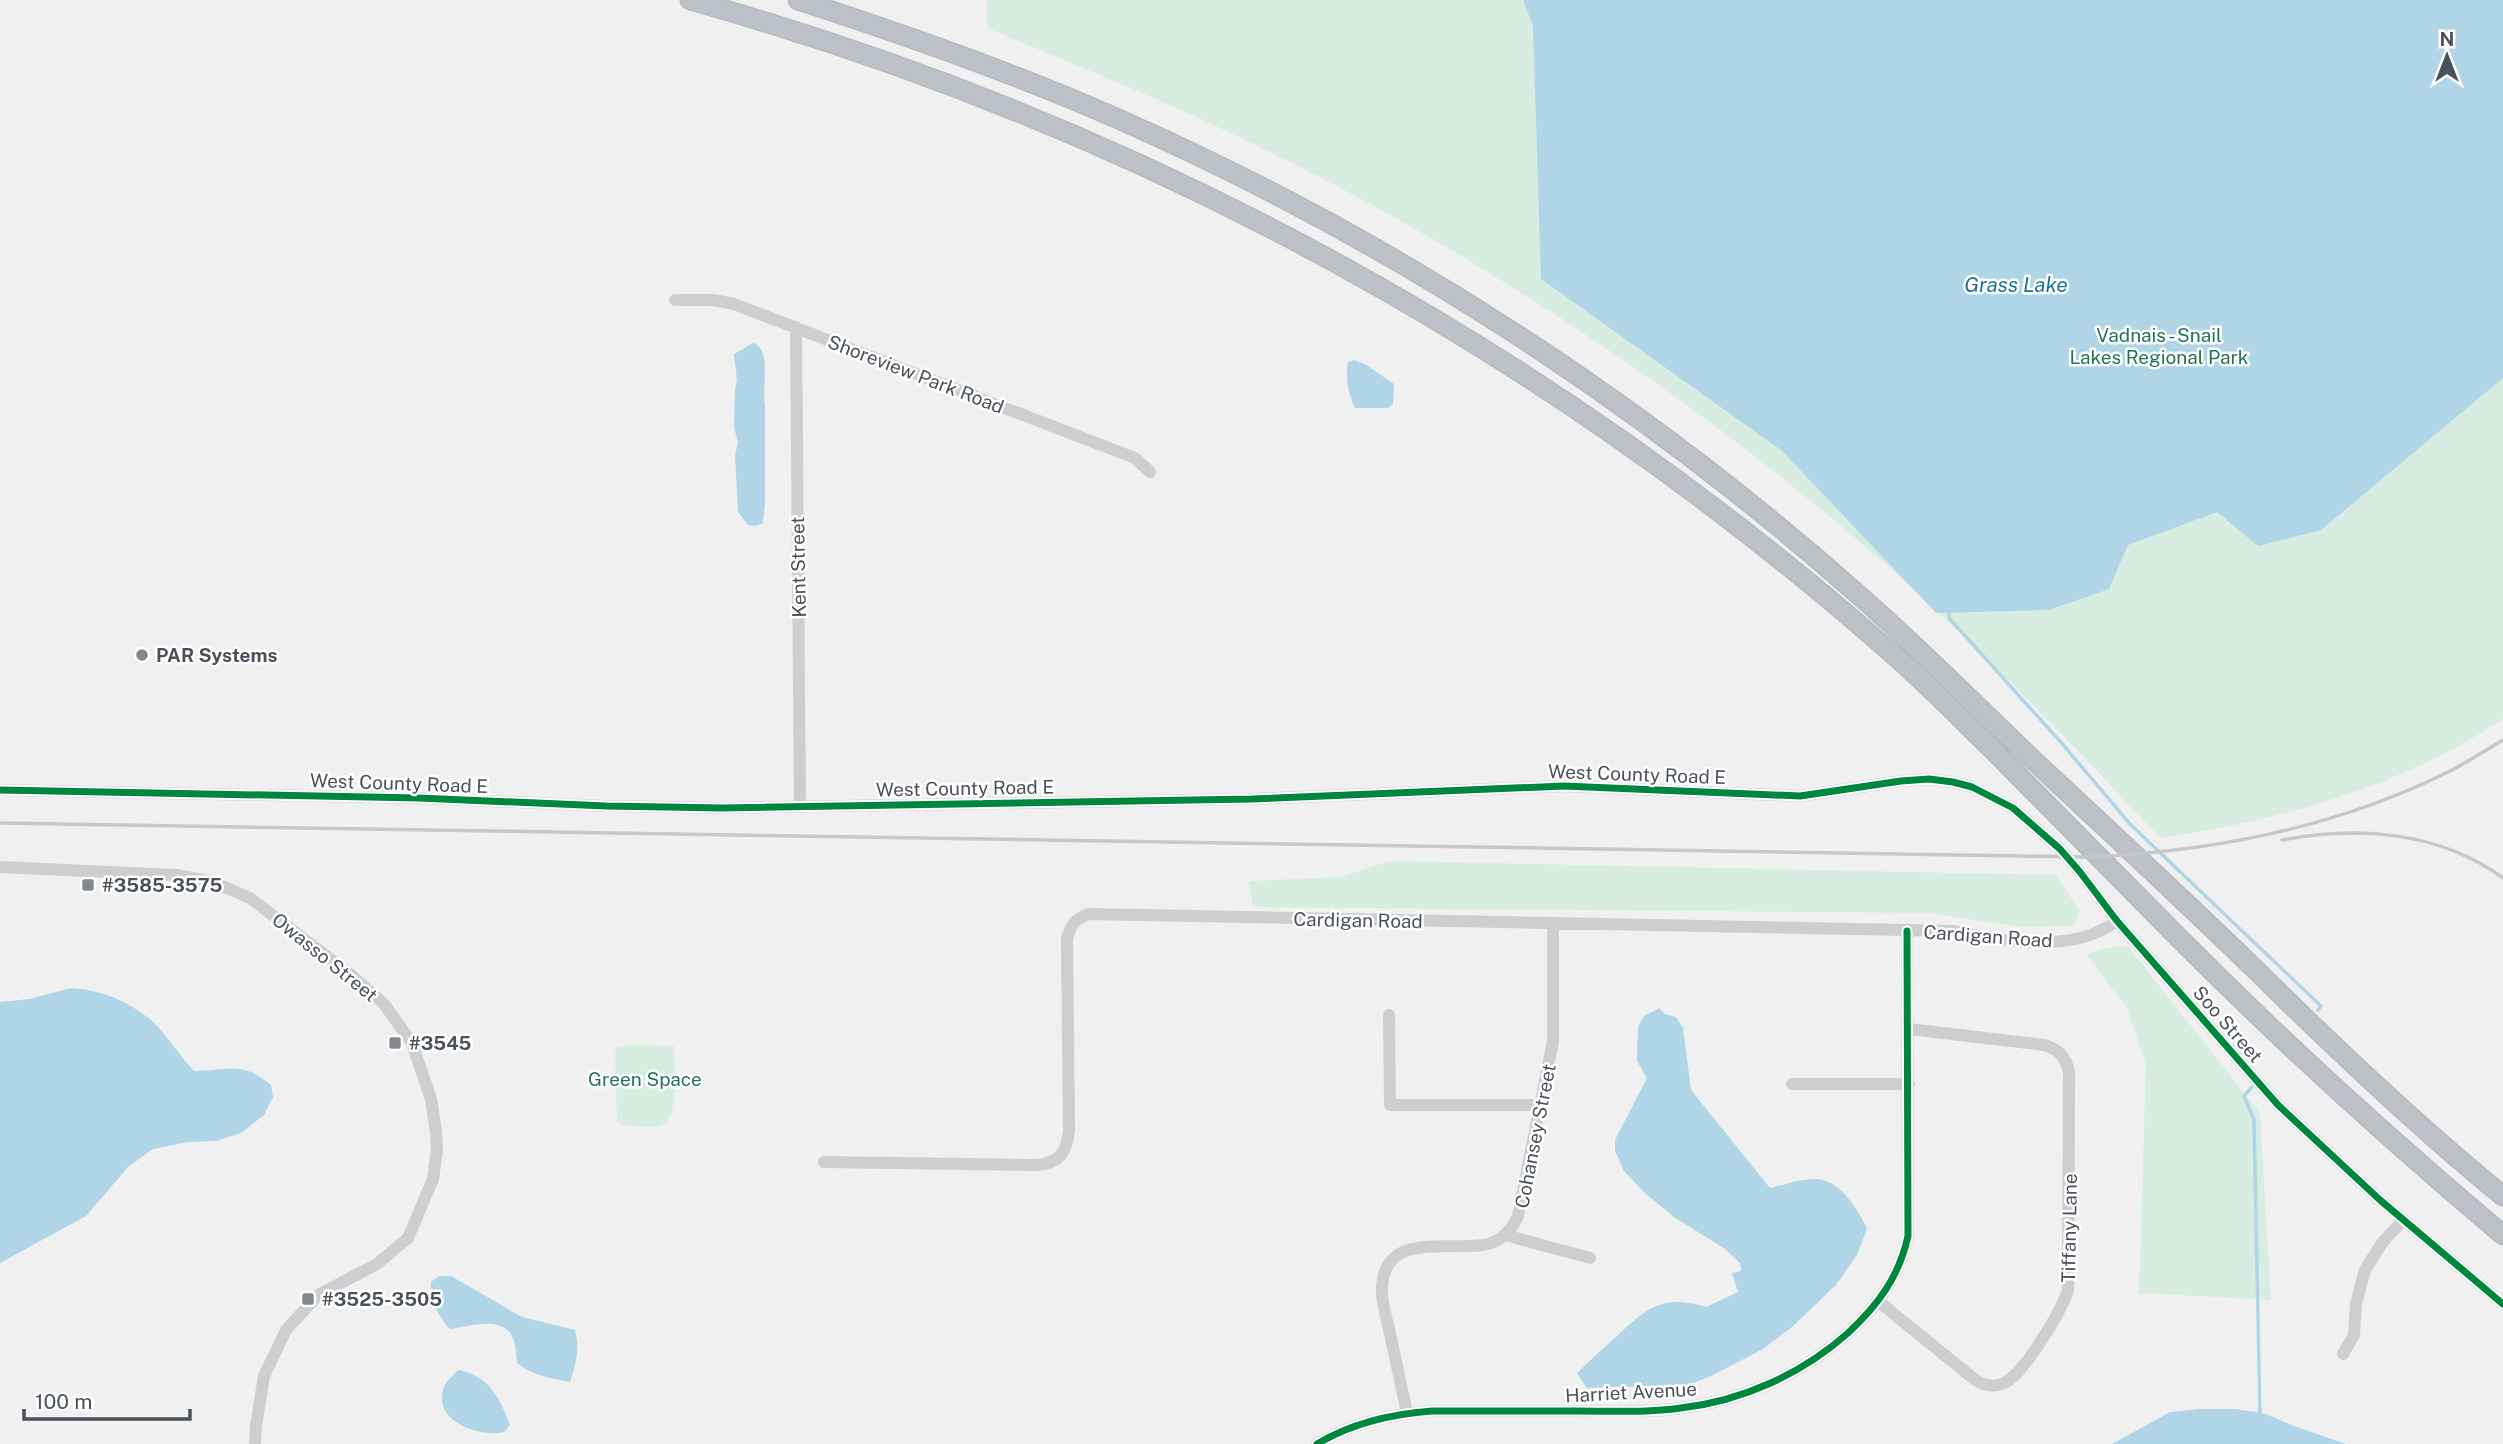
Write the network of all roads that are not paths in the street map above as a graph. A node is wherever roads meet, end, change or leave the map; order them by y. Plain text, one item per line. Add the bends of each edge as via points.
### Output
1 (690, 0) edge
2 (799, 0) edge
3 (675, 300) dead end
4 (796, 327) junction
5 (1150, 472) dead end
6 (1929, 779) joint
7 (0, 790) edge
8 (800, 807) junction
9 (0, 867) edge
10 (2117, 921) junction
11 (1553, 923) junction
12 (1907, 931) junction
13 (1389, 1014) dead end
14 (1909, 1029) junction
15 (1792, 1084) dead end
16 (1909, 1084) junction
17 (1542, 1105) junction
18 (824, 1162) dead end
19 (2503, 1196) edge
20 (2403, 1220) junction
21 (1505, 1235) junction
22 (2503, 1235) edge
23 (1590, 1258) dead end
24 (1878, 1301) junction
25 (2503, 1304) edge
26 (2343, 1354) dead end
27 (1407, 1413) junction
28 (256, 1444) edge
29 (1317, 1444) edge

1 - 22 highway via 913,71 1168,176 1387,290 1576,407 1761,543 1898,659 2269,1025
2 - 19 highway via 955,52 1202,157 1361,240 1588,382 1731,487 1863,598 2362,1074
3 - 4 street, Shoreview Park Road via 734,304
4 - 5 street, Shoreview Park Road via 1135,458
4 - 8 street, Kent Street
6 - 8 street, West County Road E via 1800,796 1564,786 1252,799
6 - 10 street, Soo Street via 1972,787 2012,808 2060,849
7 - 8 street, West County Road E
9 - 28 street, Owasso Street via 176,875 232,889 267,910 366,987 412,1043 431,1100 437,1150 433,1179 417,1221 393,1252 318,1295 286,1330 264,1377
10 - 12 street, Cardigan Road via 2082,939 2035,942 1993,940 1954,931
10 - 20 street, Soo Street via 2278,1105
11 - 12 street, Cardigan Road
11 - 17 street, Cohansey Street via 1553,1041
11 - 18 street, Cardigan Road via 1088,914 1076,919 1067,939 1069,1130 1064,1154 1037,1165
12 - 14 street, Harriet Avenue
13 - 17 street via 1390,1105
14 - 16 street, Harriet Avenue
14 - 24 street, Tiffany Lane via 2044,1045 2066,1060 2068,1290 2055,1321 2015,1374 1992,1386 1974,1380
15 - 16 street
16 - 24 street, Harriet Avenue via 1908,1236 1898,1271
17 - 21 street, Cohansey Street via 1518,1216
20 - 25 street, Soo Street
20 - 26 street via 2365,1270 2354,1335
21 - 23 street
21 - 27 street via 1489,1244 1412,1248 1388,1268 1383,1299
24 - 27 street, Harriet Avenue via 1840,1339 1792,1372 1713,1403 1644,1411
27 - 29 street, Harriet Avenue via 1348,1428

